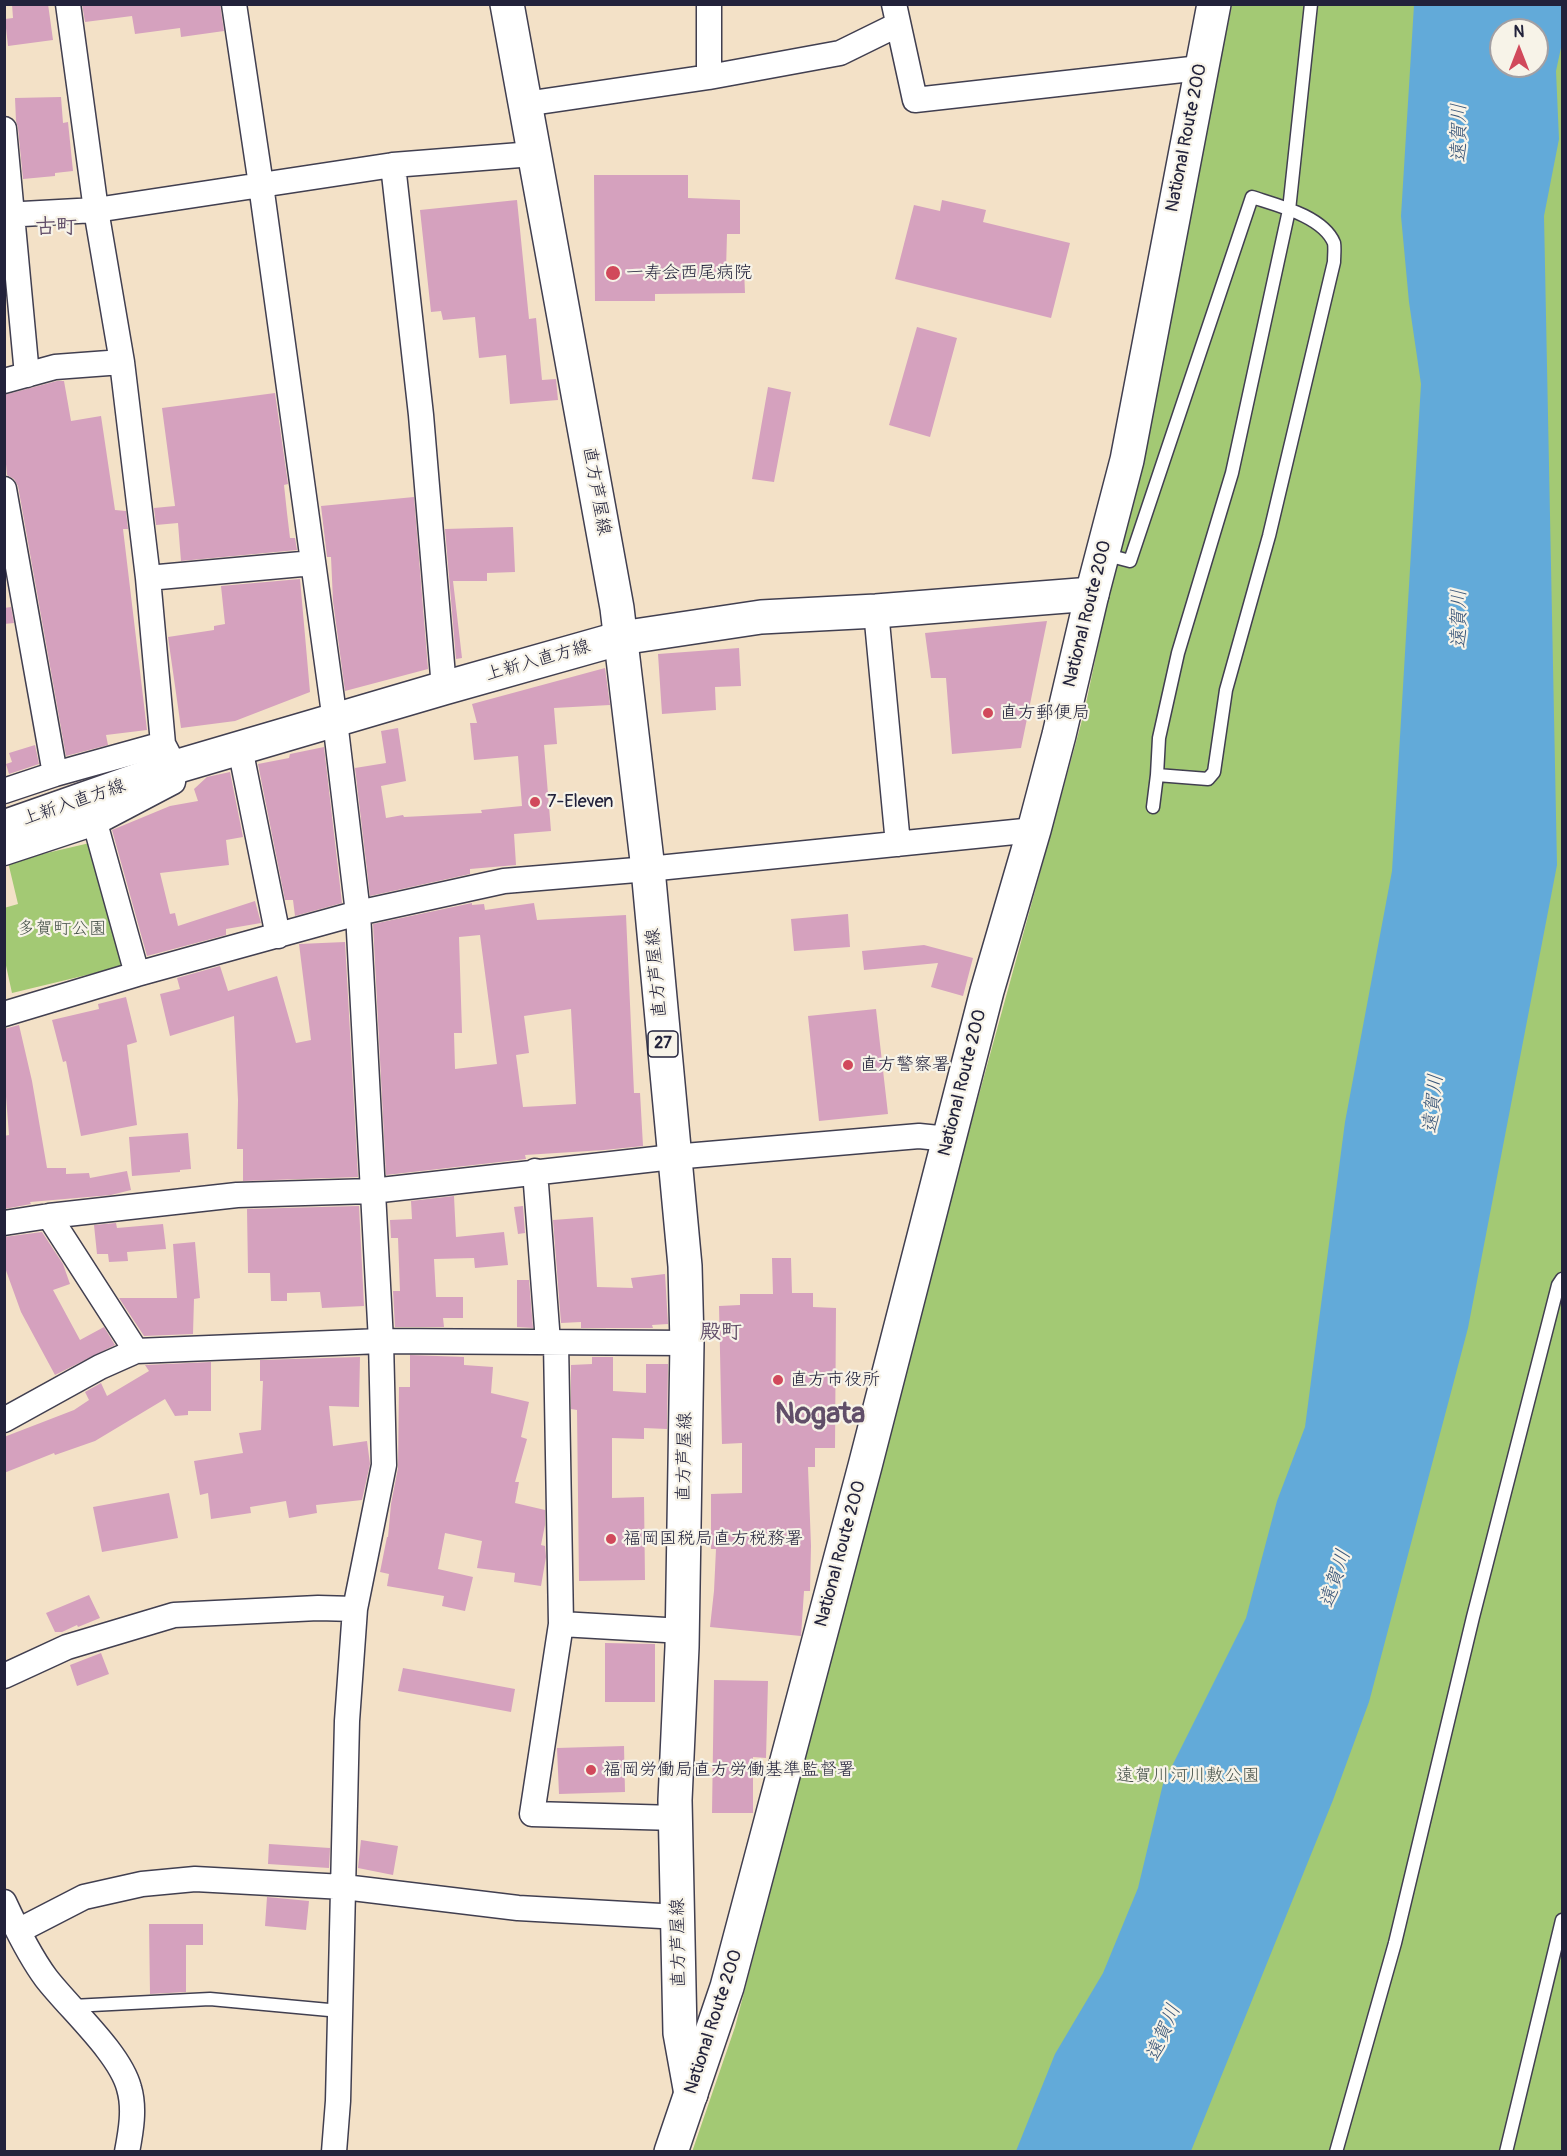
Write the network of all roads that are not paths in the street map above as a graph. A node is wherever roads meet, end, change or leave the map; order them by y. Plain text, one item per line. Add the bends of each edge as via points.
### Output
1 (68, 4) edge
2 (234, 4) edge
3 (507, 4) edge
4 (709, 4) edge
5 (1214, 4) edge
6 (1311, 4) edge
7 (895, 15) edge
8 (1200, 68) junction
9 (709, 76) junction
10 (525, 104) junction
11 (4, 129) edge
12 (533, 154) junction
13 (393, 165) junction
14 (261, 185) junction
15 (96, 210) junction
16 (1289, 210) junction
17 (9, 215) edge
18 (122, 362) junction
19 (16, 378) edge
20 (4, 489) edge
21 (1102, 554) junction
22 (313, 562) junction
23 (148, 578) junction
24 (1092, 594) junction
25 (876, 611) junction
26 (621, 638) junction
27 (444, 688) junction
28 (335, 721) junction
29 (240, 748) junction
30 (169, 756) junction
31 (56, 774) junction
32 (1157, 775) junction
33 (4, 791) edge
34 (1153, 807) dead end
35 (95, 823) junction
36 (4, 827) edge
37 (1034, 830) junction
38 (898, 844) junction
39 (4, 853) edge
40 (648, 869) junction
41 (358, 913) junction
42 (278, 936) junction
43 (137, 974) junction
44 (4, 1014) edge
45 (949, 1139) junction
46 (673, 1157) junction
47 (535, 1171) junction
48 (372, 1191) junction
49 (49, 1216) junction
50 (4, 1223) edge
51 (1563, 1279) edge
52 (381, 1341) junction
53 (552, 1342) junction
54 (687, 1343) junction
55 (136, 1351) junction
56 (4, 1420) edge
57 (355, 1610) junction
58 (561, 1624) junction
59 (683, 1631) junction
60 (4, 1676) edge
61 (676, 1818) junction
62 (344, 1887) junction
63 (4, 1902) edge
64 (679, 1917) junction
65 (1563, 1920) edge
66 (18, 1931) junction
67 (71, 2007) junction
68 (340, 2012) junction
69 (691, 2094) junction
70 (127, 2151) edge
71 (334, 2151) edge
72 (671, 2151) edge
73 (1336, 2151) edge
74 (1506, 2151) edge

1 - 15 street
2 - 14 street
3 - 10 main road, 直方芦屋線 / 27
4 - 9 street
5 - 8 main road, National Route 200
6 - 16 lane
7 - 8 street via 915,100
7 - 9 street via 840,53
8 - 21 main road, National Route 200 via 1127,460
9 - 10 street
10 - 12 main road, 直方芦屋線 / 27
11 - 17 street
12 - 13 street
12 - 26 main road, 直方芦屋線 / 27
13 - 14 street
13 - 27 street via 421,415
14 - 15 street
14 - 22 street
15 - 17 street
15 - 18 street
16 - 21 lane via 1252,197 1130,561
16 - 32 lane via 1232,473 1178,653 1159,738
16 - 32 lane via 1324,228 1334,243 1334,262 1269,536 1226,690 1214,772 1208,778
17 - 19 street
18 - 19 street via 55,367
18 - 23 street
20 - 31 street
21 - 24 main road, National Route 200
22 - 23 street
22 - 28 street
23 - 30 street
24 - 25 main road, 上新入直方線
24 - 37 main road, National Route 200
25 - 26 main road, 上新入直方線 via 761,616
25 - 38 street
26 - 27 main road, 上新入直方線
26 - 40 main road, 直方芦屋線 / 27
27 - 28 main road, 上新入直方線
28 - 29 main road, 上新入直方線
28 - 41 street
29 - 30 main road, 上新入直方線
29 - 42 street
30 - 31 street
30 - 35 street via 172,782
30 - 36 main road, 上新入直方線
31 - 33 street
32 - 34 lane
35 - 39 street
35 - 43 street
37 - 38 street
37 - 45 main road, National Route 200
38 - 40 street
40 - 41 street via 504,880
40 - 46 main road, 直方芦屋線 / 27
41 - 42 street
41 - 48 street
42 - 43 street
43 - 44 street
45 - 46 street via 919,1136
45 - 69 main road, National Route 200 via 765,1848 727,1987
46 - 47 street
46 - 54 main road, 直方芦屋線 / 27 via 685,1266
47 - 48 street
47 - 53 street
48 - 49 street via 237,1195
48 - 52 street
49 - 50 street
49 - 55 street
51 - 73 lane via 1558,1285 1473,1617 1395,1943
52 - 53 street
52 - 55 street
52 - 57 street via 384,1465
53 - 54 street
53 - 58 street
54 - 59 main road, 直方芦屋線 / 27
55 - 56 street
57 - 60 street via 174,1615 67,1647
57 - 62 street via 347,1721
58 - 59 street
58 - 61 street via 532,1814
59 - 61 main road, 直方芦屋線 / 27
61 - 64 main road, 直方芦屋線 / 27
62 - 64 street via 518,1908
62 - 66 street via 195,1880 142,1884 84,1898
62 - 68 street
63 - 66 street
64 - 69 main road, 直方芦屋線 / 27 via 680,2033
65 - 74 lane
66 - 67 street via 46,1977
67 - 68 lane via 210,2000
67 - 70 street via 117,2062 129,2087 132,2112
68 - 71 street
69 - 72 main road, National Route 200

